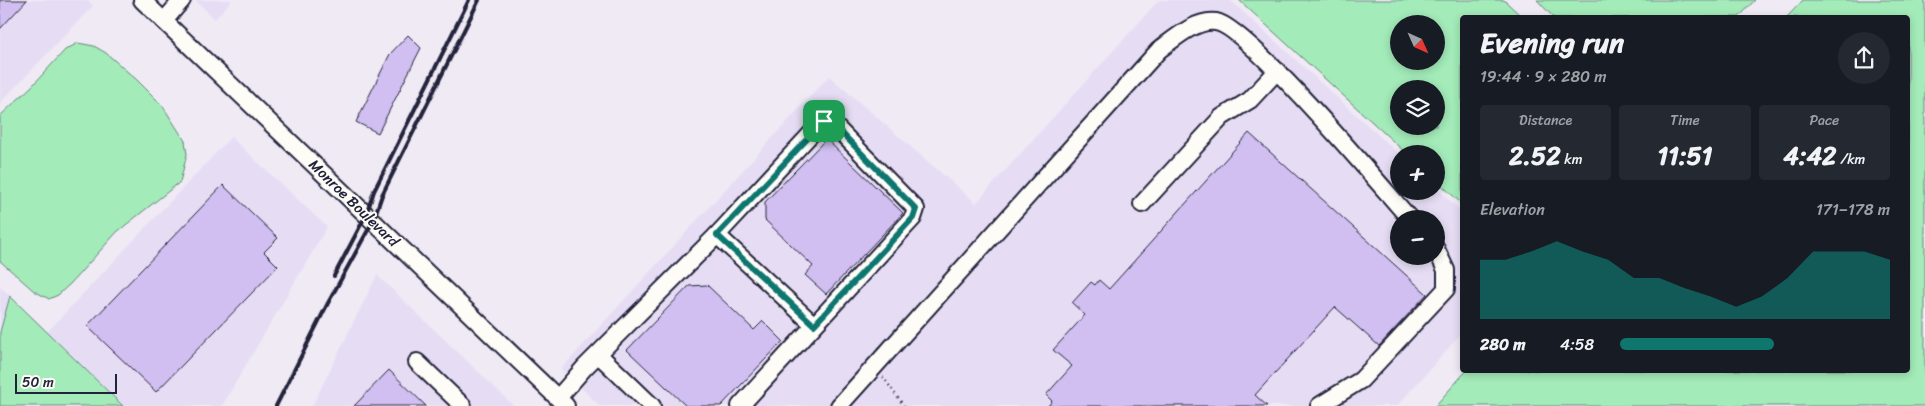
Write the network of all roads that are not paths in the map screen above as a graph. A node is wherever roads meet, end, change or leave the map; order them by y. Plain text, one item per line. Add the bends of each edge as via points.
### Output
1 (142, 0) edge
2 (182, 0) edge
3 (164, 21) junction
4 (1277, 71) junction
5 (1142, 204) dead end
6 (1402, 210) edge
7 (717, 235) junction
8 (1444, 265) edge
9 (814, 325) junction
10 (599, 355) junction
11 (417, 362) dead end
12 (562, 402) edge
13 (462, 406) edge
14 (652, 406) edge
15 (740, 406) edge
16 (839, 406) edge
17 (1319, 406) edge

1 - 3 street, Monroe Boulevard
2 - 3 street
3 - 12 street, Monroe Boulevard
4 - 5 street via 1250,100 1222,117
4 - 6 street
4 - 16 street via 1236,33 1216,22 1193,26 1159,50
7 - 9 street
7 - 9 street via 824,121 831,122 916,209 913,218
7 - 10 street
8 - 17 street via 1446,288 1361,380
9 - 15 street
10 - 12 street via 584,368
10 - 14 street
11 - 13 street

